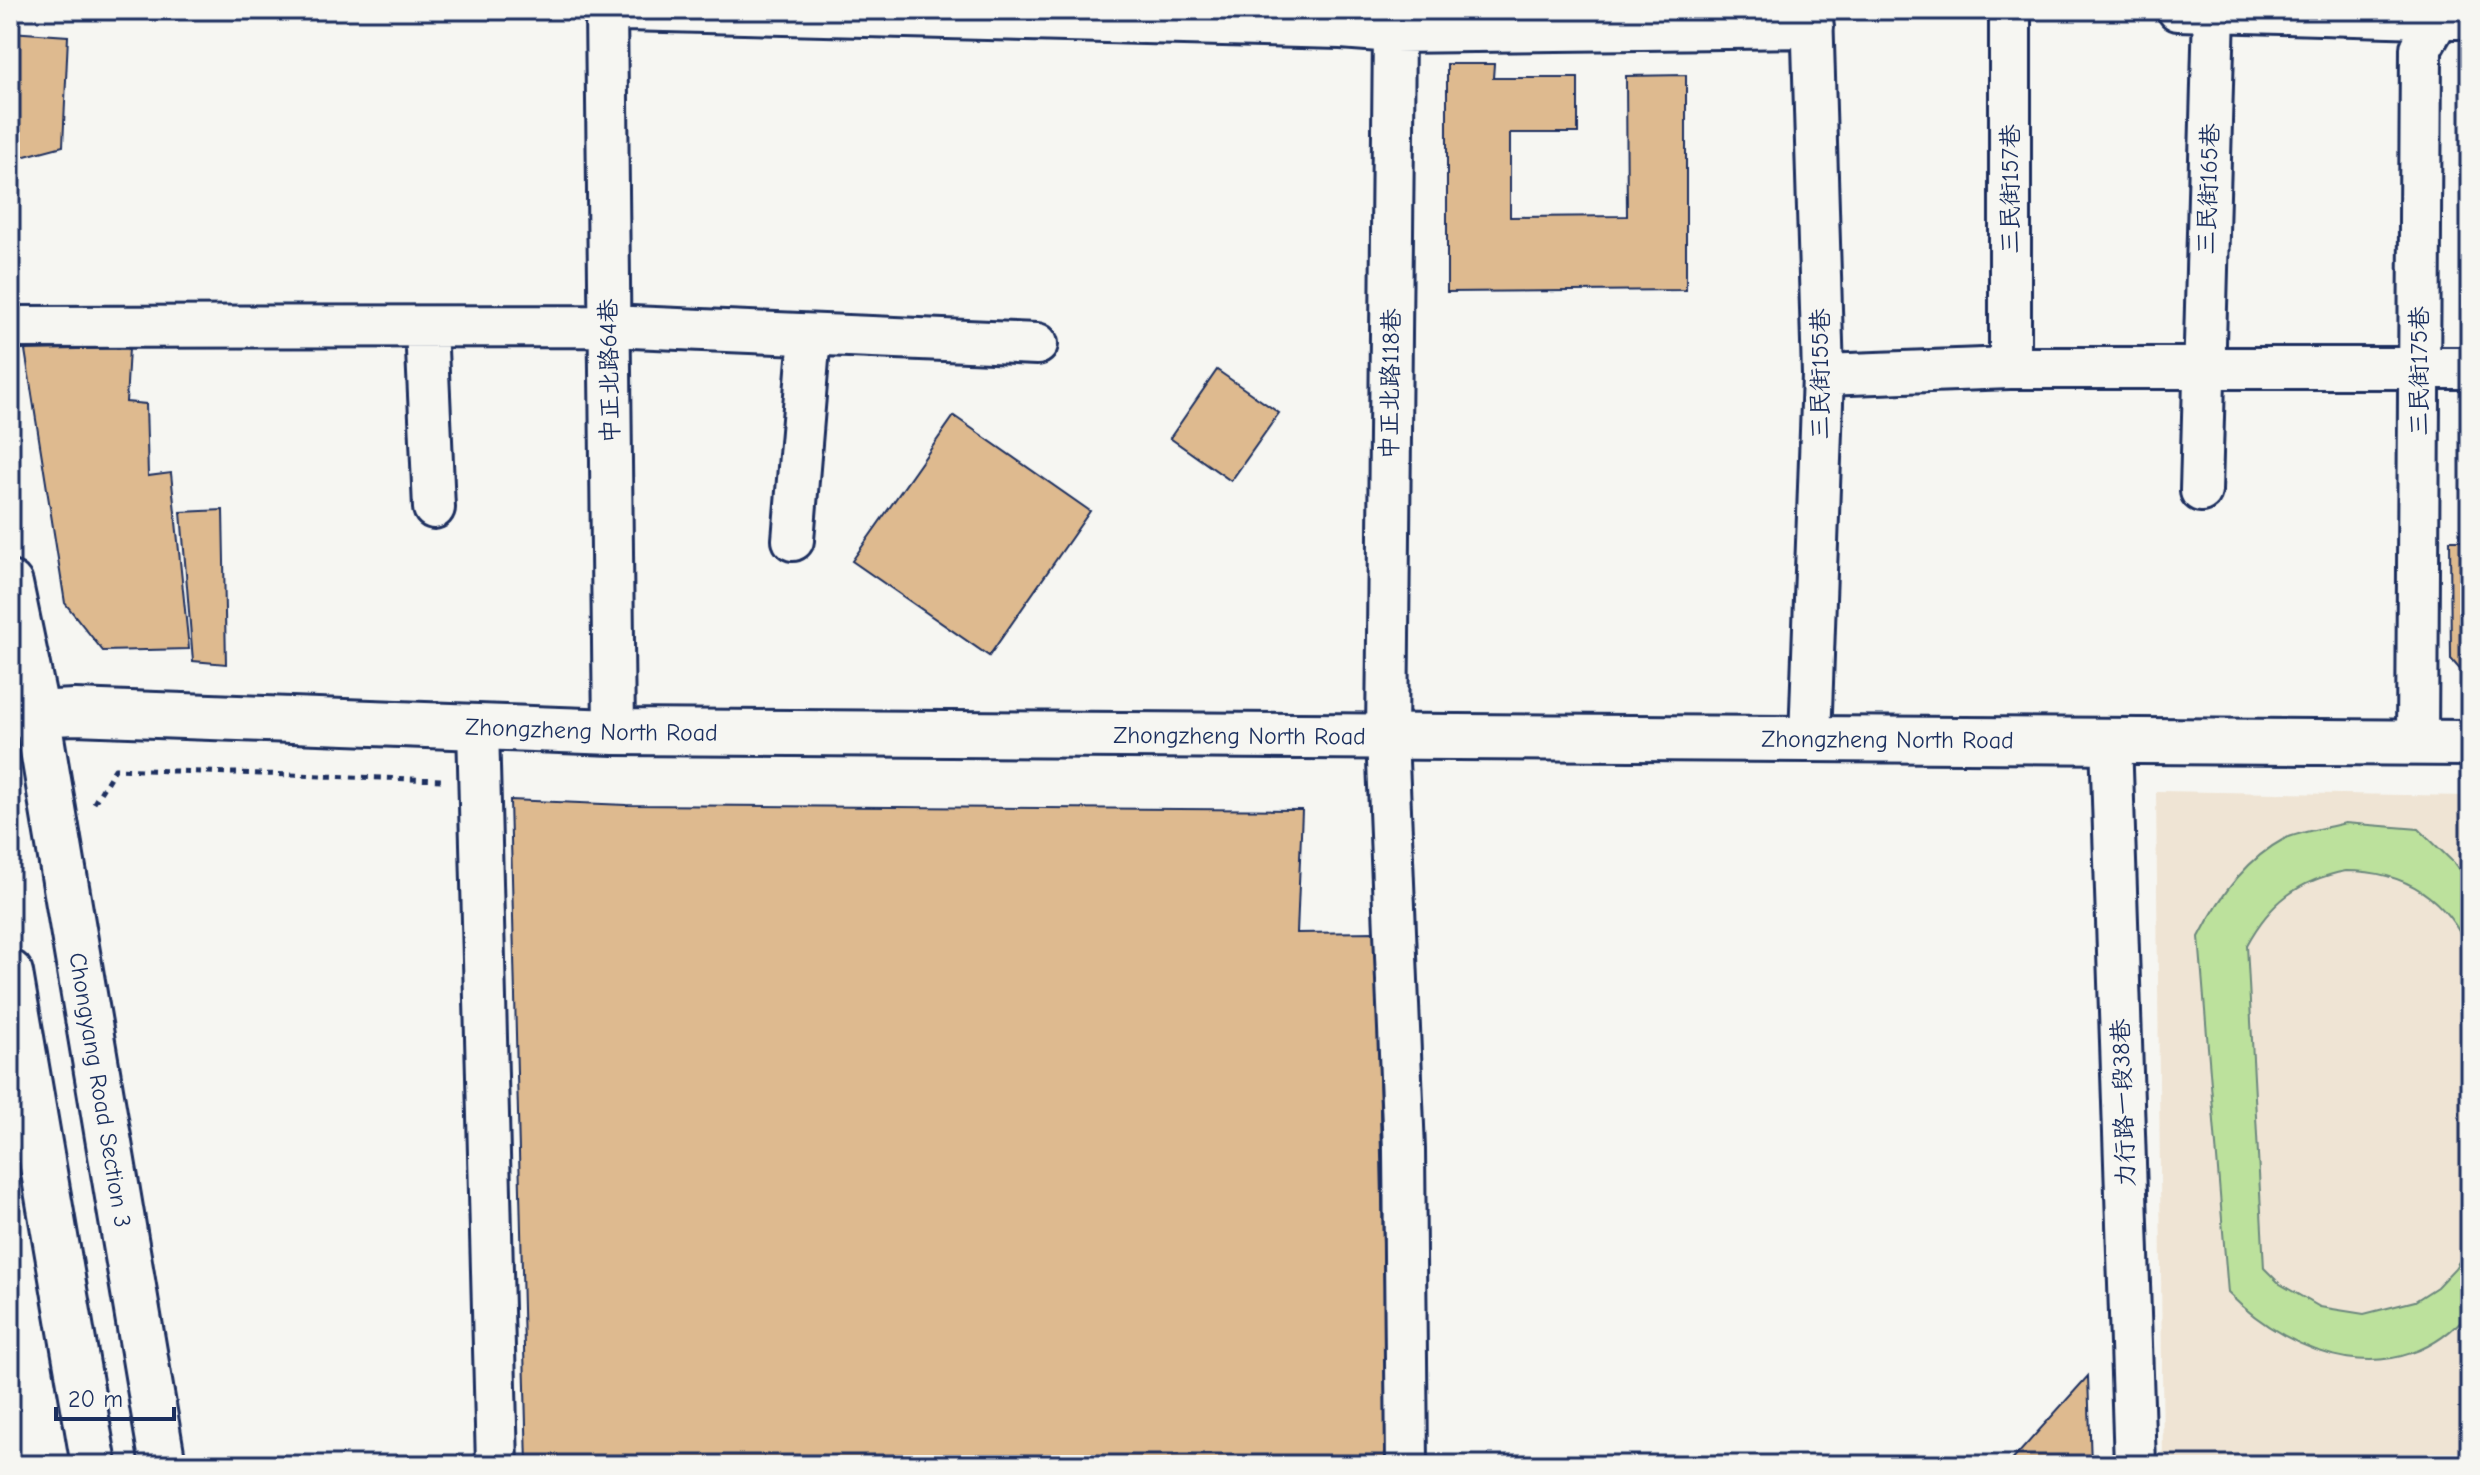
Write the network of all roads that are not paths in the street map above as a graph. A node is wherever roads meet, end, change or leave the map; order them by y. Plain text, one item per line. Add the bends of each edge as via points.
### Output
1 (606, 10) edge
2 (626, 10) edge
3 (2010, 10) edge
4 (2178, 10) edge
5 (2214, 11) edge
6 (775, 12) edge
7 (2452, 16) edge
8 (1218, 17) edge
9 (1812, 18) edge
10 (1394, 32) junction
11 (608, 326) junction
12 (10, 327) edge
13 (426, 327) junction
14 (810, 335) junction
15 (1037, 344) dead end
16 (2419, 367) junction
17 (2010, 368) junction
18 (2202, 368) junction
19 (2470, 368) edge
20 (1823, 375) junction
21 (2201, 491) dead end
22 (434, 508) dead end
23 (793, 540) dead end
24 (10, 584) edge
25 (24, 714) edge
26 (478, 727) junction
27 (614, 732) junction
28 (1387, 737) junction
29 (1810, 739) junction
30 (2111, 740) junction
31 (2417, 743) junction
32 (2470, 743) edge
33 (10, 973) edge
34 (94, 1465) edge
35 (163, 1465) edge
36 (497, 1465) edge
37 (1407, 1465) edge
38 (2135, 1465) edge

1 - 11 street, 中正北路64巷
2 - 6 street
3 - 17 street, 三民街157巷
4 - 5 street
5 - 7 street
5 - 18 street, 三民街165巷
6 - 8 street
7 - 16 street, 三民街175巷 via 2421,48
8 - 10 street
9 - 10 street
9 - 20 street, 三民街155巷
10 - 28 street, 中正北路118巷
11 - 13 street
11 - 14 street
11 - 27 street, 中正北路64巷
12 - 13 street
13 - 22 street
14 - 15 street
14 - 23 street
16 - 18 street
16 - 19 street
16 - 31 street, 三民街175巷
17 - 18 street
17 - 20 street
18 - 21 street, 三民街165巷
20 - 29 street, 三民街155巷
24 - 25 main road, Chongyang Road Section 3
25 - 26 main road, Zhongzheng North Road
25 - 35 main road, Chongyang Road Section 3
26 - 27 main road, Zhongzheng North Road
26 - 36 street
27 - 28 main road, Zhongzheng North Road
28 - 29 main road, Zhongzheng North Road
28 - 37 street, 中正北路118巷 via 1404,1150
29 - 30 main road, Zhongzheng North Road
30 - 31 main road, Zhongzheng North Road
30 - 38 street, 力行路一段38巷
31 - 32 main road, Zhongzheng North Road
33 - 34 main road

